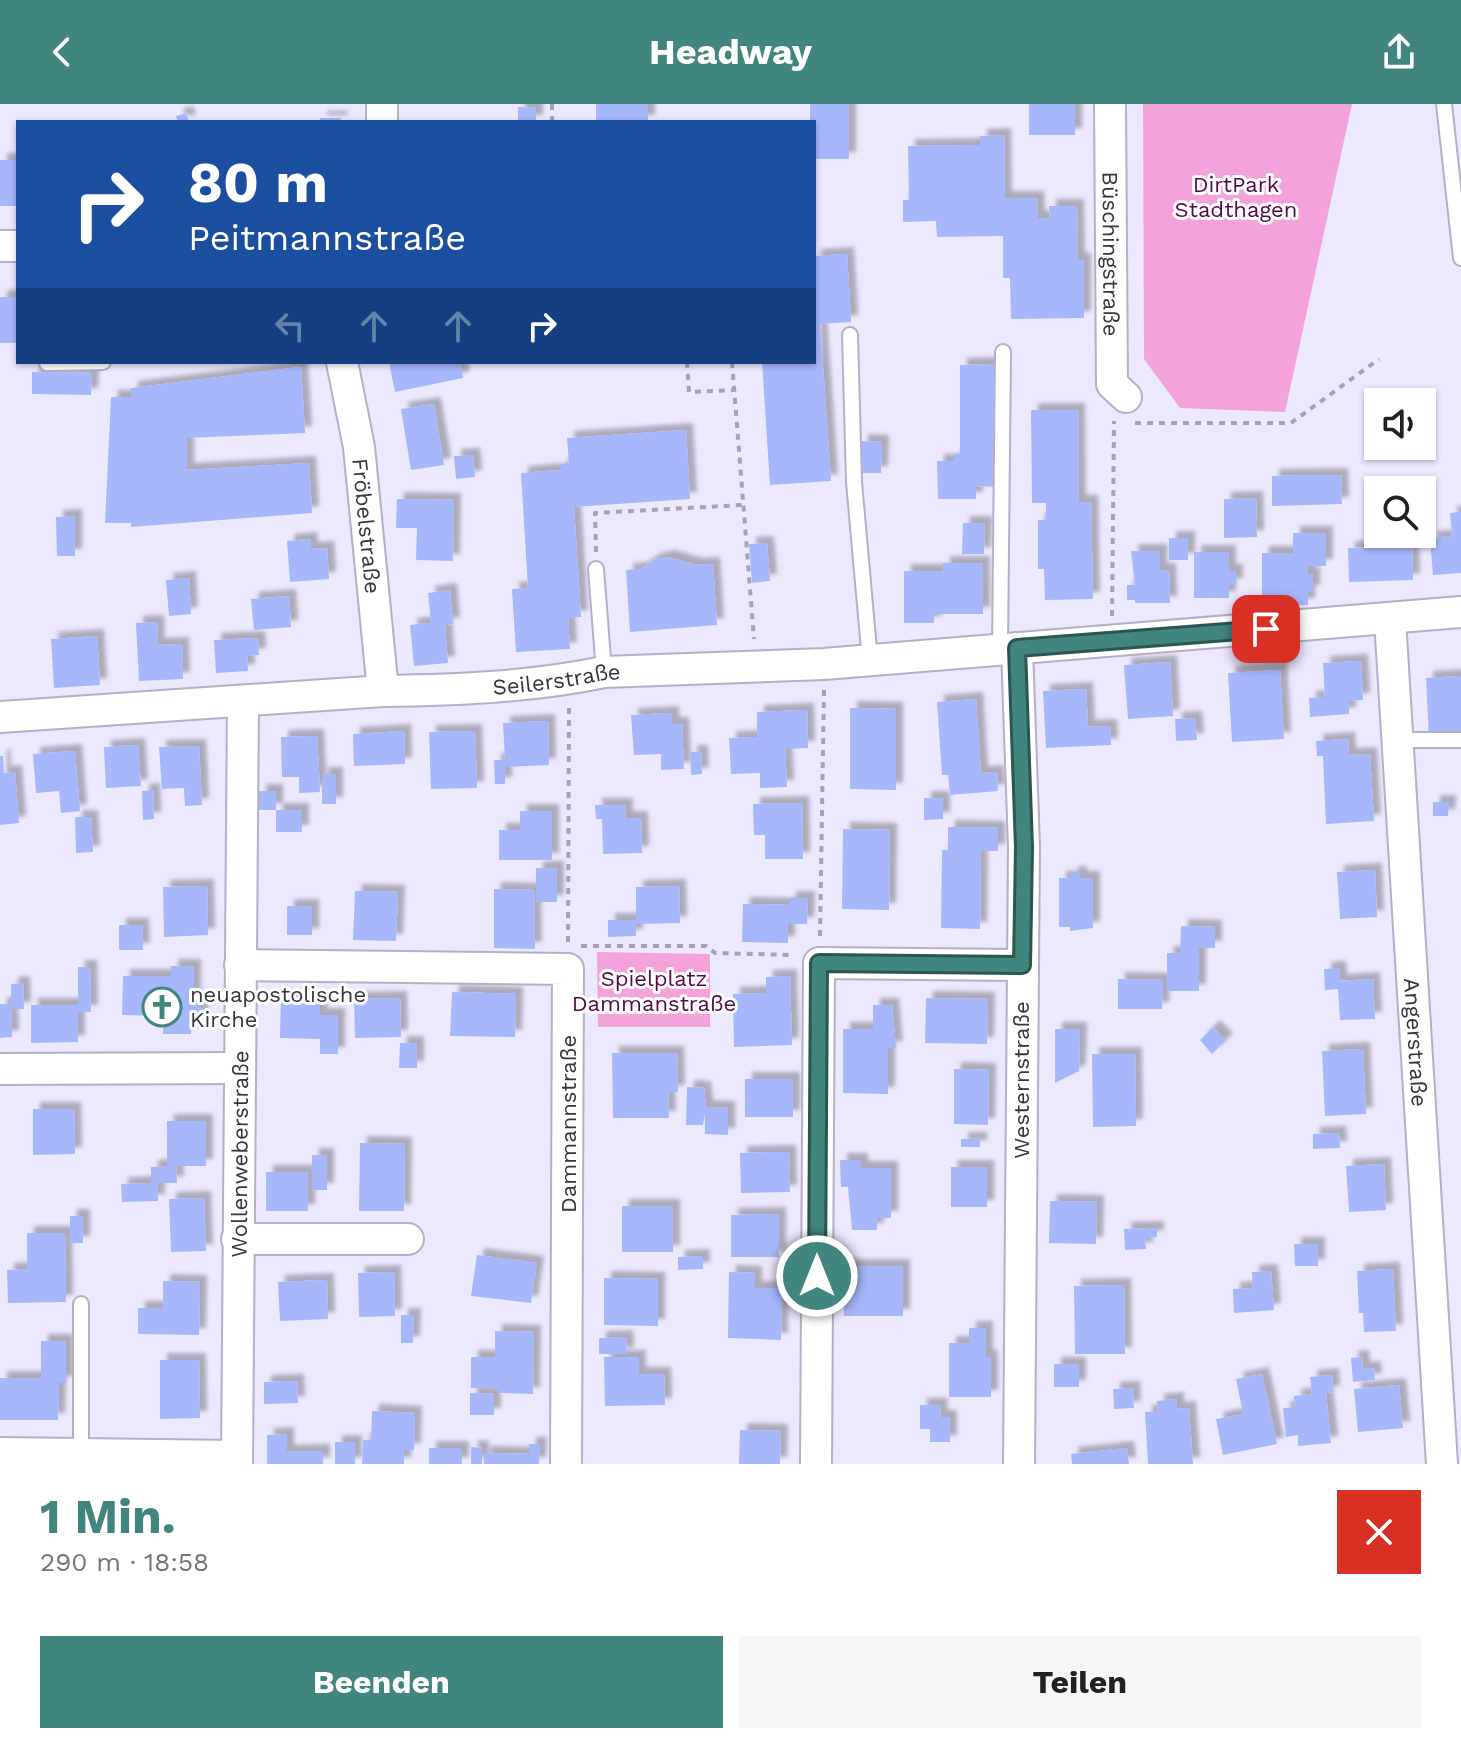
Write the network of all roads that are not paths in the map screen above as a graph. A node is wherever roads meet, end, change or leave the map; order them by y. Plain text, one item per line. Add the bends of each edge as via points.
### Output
1 (1110, 104) edge
2 (1444, 104) edge
3 (1461, 258) edge
4 (850, 335) dead end
5 (1003, 352) dead end
6 (342, 364) edge
7 (1119, 410) road end
8 (596, 569) road end
9 (1461, 612) edge
10 (1390, 619) junction
11 (1009, 648) junction
12 (870, 661) junction
13 (604, 672) junction
14 (383, 691) junction
15 (243, 701) junction
16 (0, 717) edge
17 (1398, 740) junction
18 (1461, 740) edge
19 (240, 965) junction
20 (1022, 965) junction
21 (239, 1068) junction
22 (0, 1069) edge
23 (237, 1239) junction
24 (408, 1239) dead end
25 (81, 1304) dead end
26 (0, 1453) edge
27 (81, 1454) junction
28 (237, 1460) edge
29 (566, 1464) edge
30 (816, 1464) edge
31 (1019, 1464) edge
32 (1442, 1464) edge

1 - 7 street, Büschingstraße via 1112,384
2 - 3 lane
4 - 12 lane via 854,482
5 - 11 lane
6 - 14 street, Fröbelstraße via 359,447
8 - 13 lane
9 - 10 street, Seilerstraße
10 - 11 street, Seilerstraße
10 - 17 street, Angerstraße
11 - 12 street, Seilerstraße
11 - 20 street, Westernstraße via 1024,847
12 - 13 street, Seilerstraße
13 - 14 street, Seilerstraße via 445,690
14 - 15 street, Seilerstraße
15 - 16 street, Seilerstraße
15 - 19 street, Wollenweberstraße
17 - 18 lane
17 - 32 street, Angerstraße
19 - 21 street, Wollenweberstraße
19 - 29 street, Dammannstraße via 568,969
20 - 30 street via 819,959
20 - 31 street, Westernstraße
21 - 22 street
21 - 23 street, Wollenweberstraße
23 - 24 street
23 - 28 street, Wollenweberstraße
25 - 27 lane
26 - 27 street
27 - 28 street

